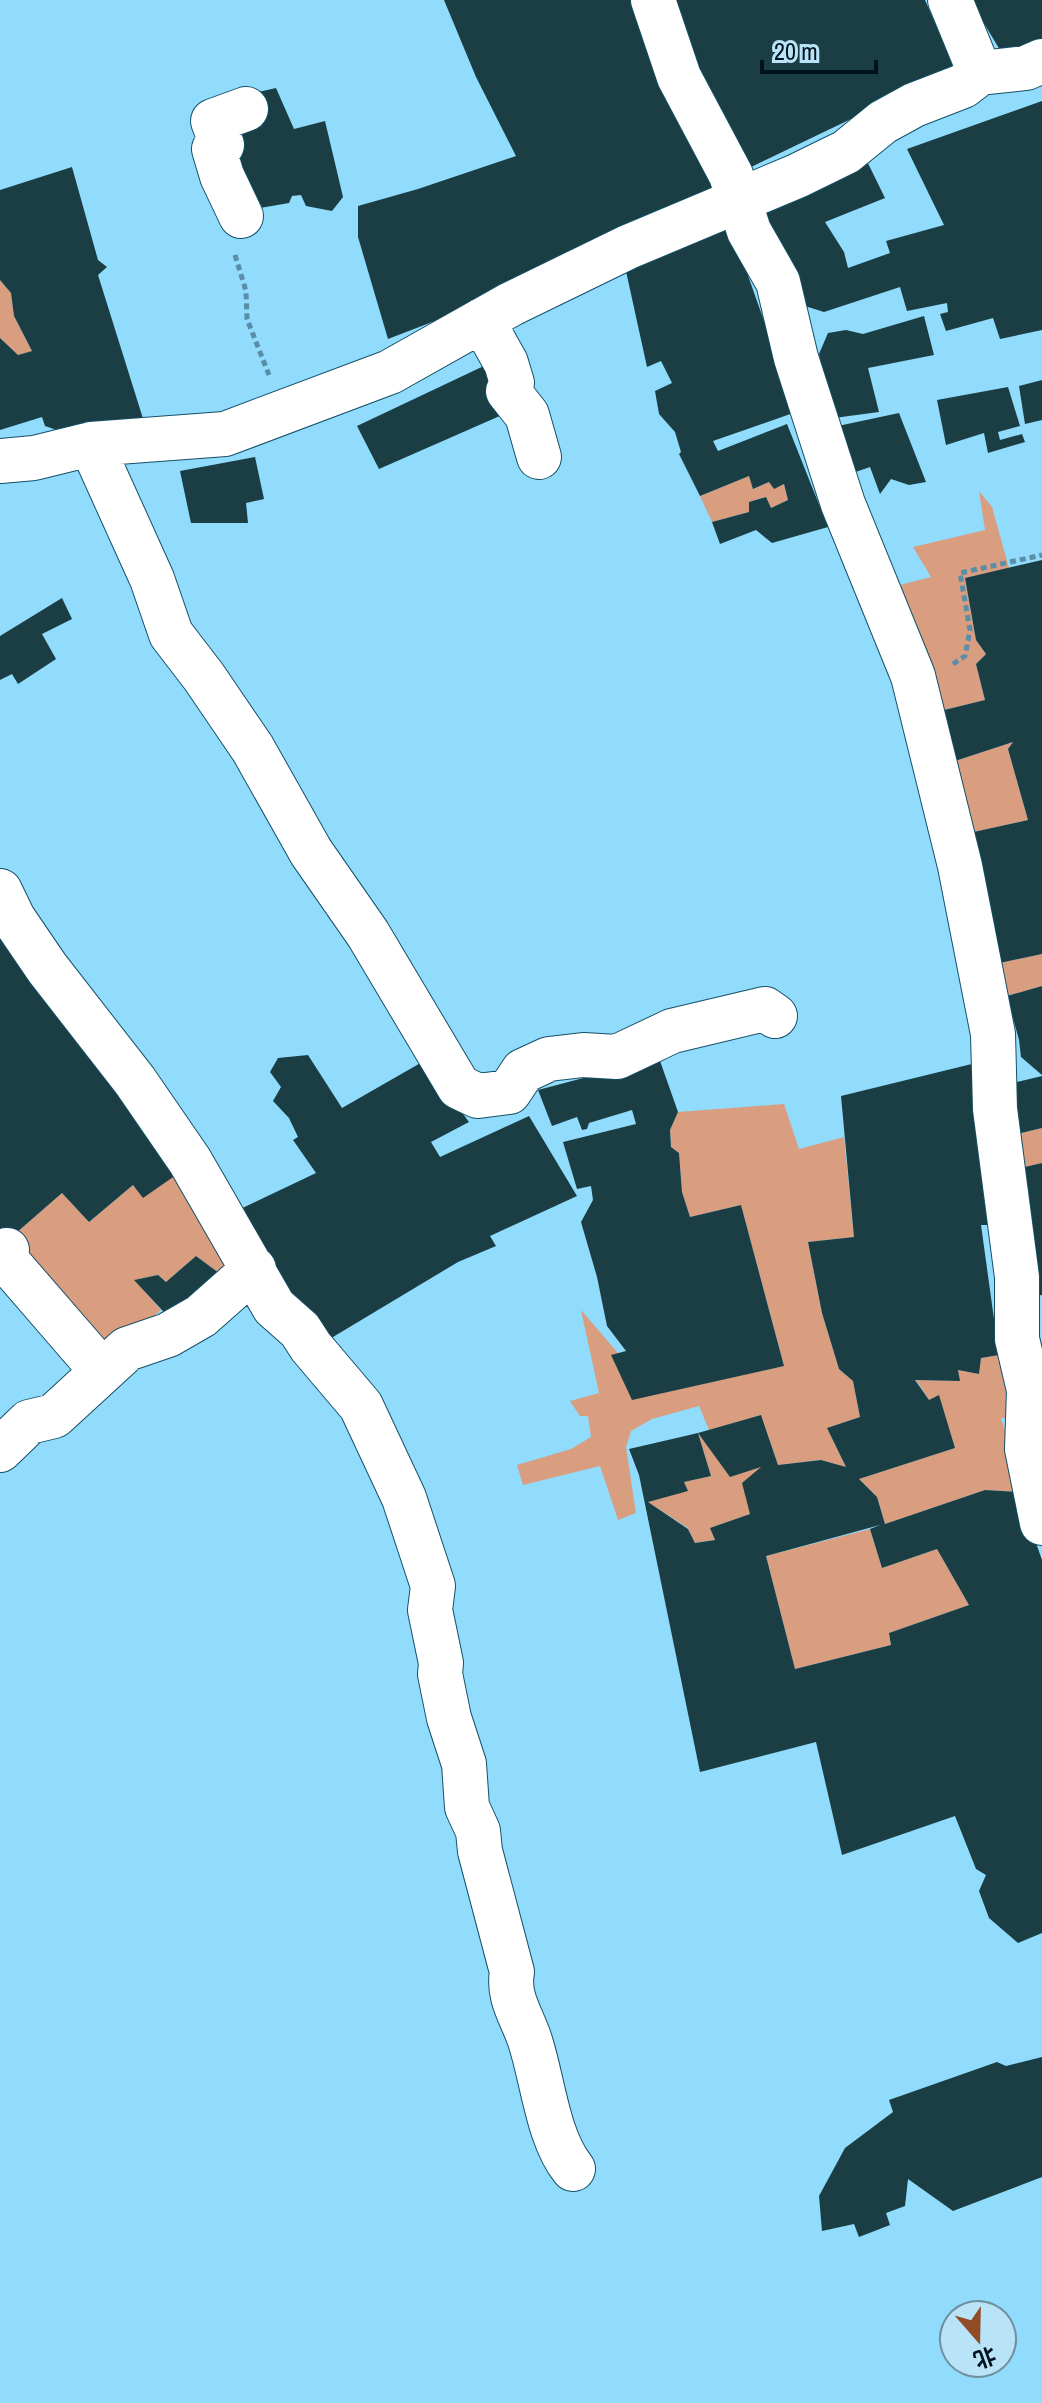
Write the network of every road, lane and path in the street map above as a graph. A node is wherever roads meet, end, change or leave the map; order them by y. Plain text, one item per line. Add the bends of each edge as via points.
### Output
1 (653, 0) edge
2 (950, 0) edge
3 (1042, 61) edge
4 (980, 73) junction
5 (246, 109) dead end
6 (740, 200) junction
7 (241, 216) joint
8 (482, 320) junction
9 (285, 411) junction
10 (91, 444) junction
11 (539, 457) dead end
12 (0, 461) edge
13 (1042, 555) edge
14 (913, 676) junction
15 (0, 891) edge
16 (775, 1016) dead end
17 (7, 1250) dead end
18 (254, 1269) junction
19 (102, 1371) junction
20 (0, 1450) edge
21 (1042, 1523) edge
22 (573, 2169) dead end

1 - 6 street via 679,77
2 - 4 street
3 - 4 street
4 - 6 street via 883,122 846,152
5 - 7 street via 213,121 222,145 214,149
6 - 8 street via 628,247
6 - 14 street via 749,231 778,282 796,358 843,504
7 - 9 path via 235,253 246,291 247,319
8 - 9 street via 390,372
8 - 11 street via 506,363 512,383 508,391 527,415
9 - 10 street via 225,434
10 - 12 street
10 - 16 street via 171,634 253,749 311,852 368,934 459,1087 478,1096 509,1092 523,1071 549,1059 617,1057 672,1031 765,1009
13 - 14 path via 960,573 970,630 965,656
14 - 21 street via 960,866 993,1034 995,1109 1017,1277 1017,1339 1029,1390 1027,1449
15 - 18 street via 47,968 190,1161
17 - 19 street via 5,1259
18 - 19 street via 201,1316 127,1349
18 - 22 street via 274,1307 300,1330 361,1406 422,1549 433,1586 430,1610 449,1718 464,1764 467,1807 497,1908 517,2015 531,2044 555,2133
19 - 20 street via 54,1416 29,1422

